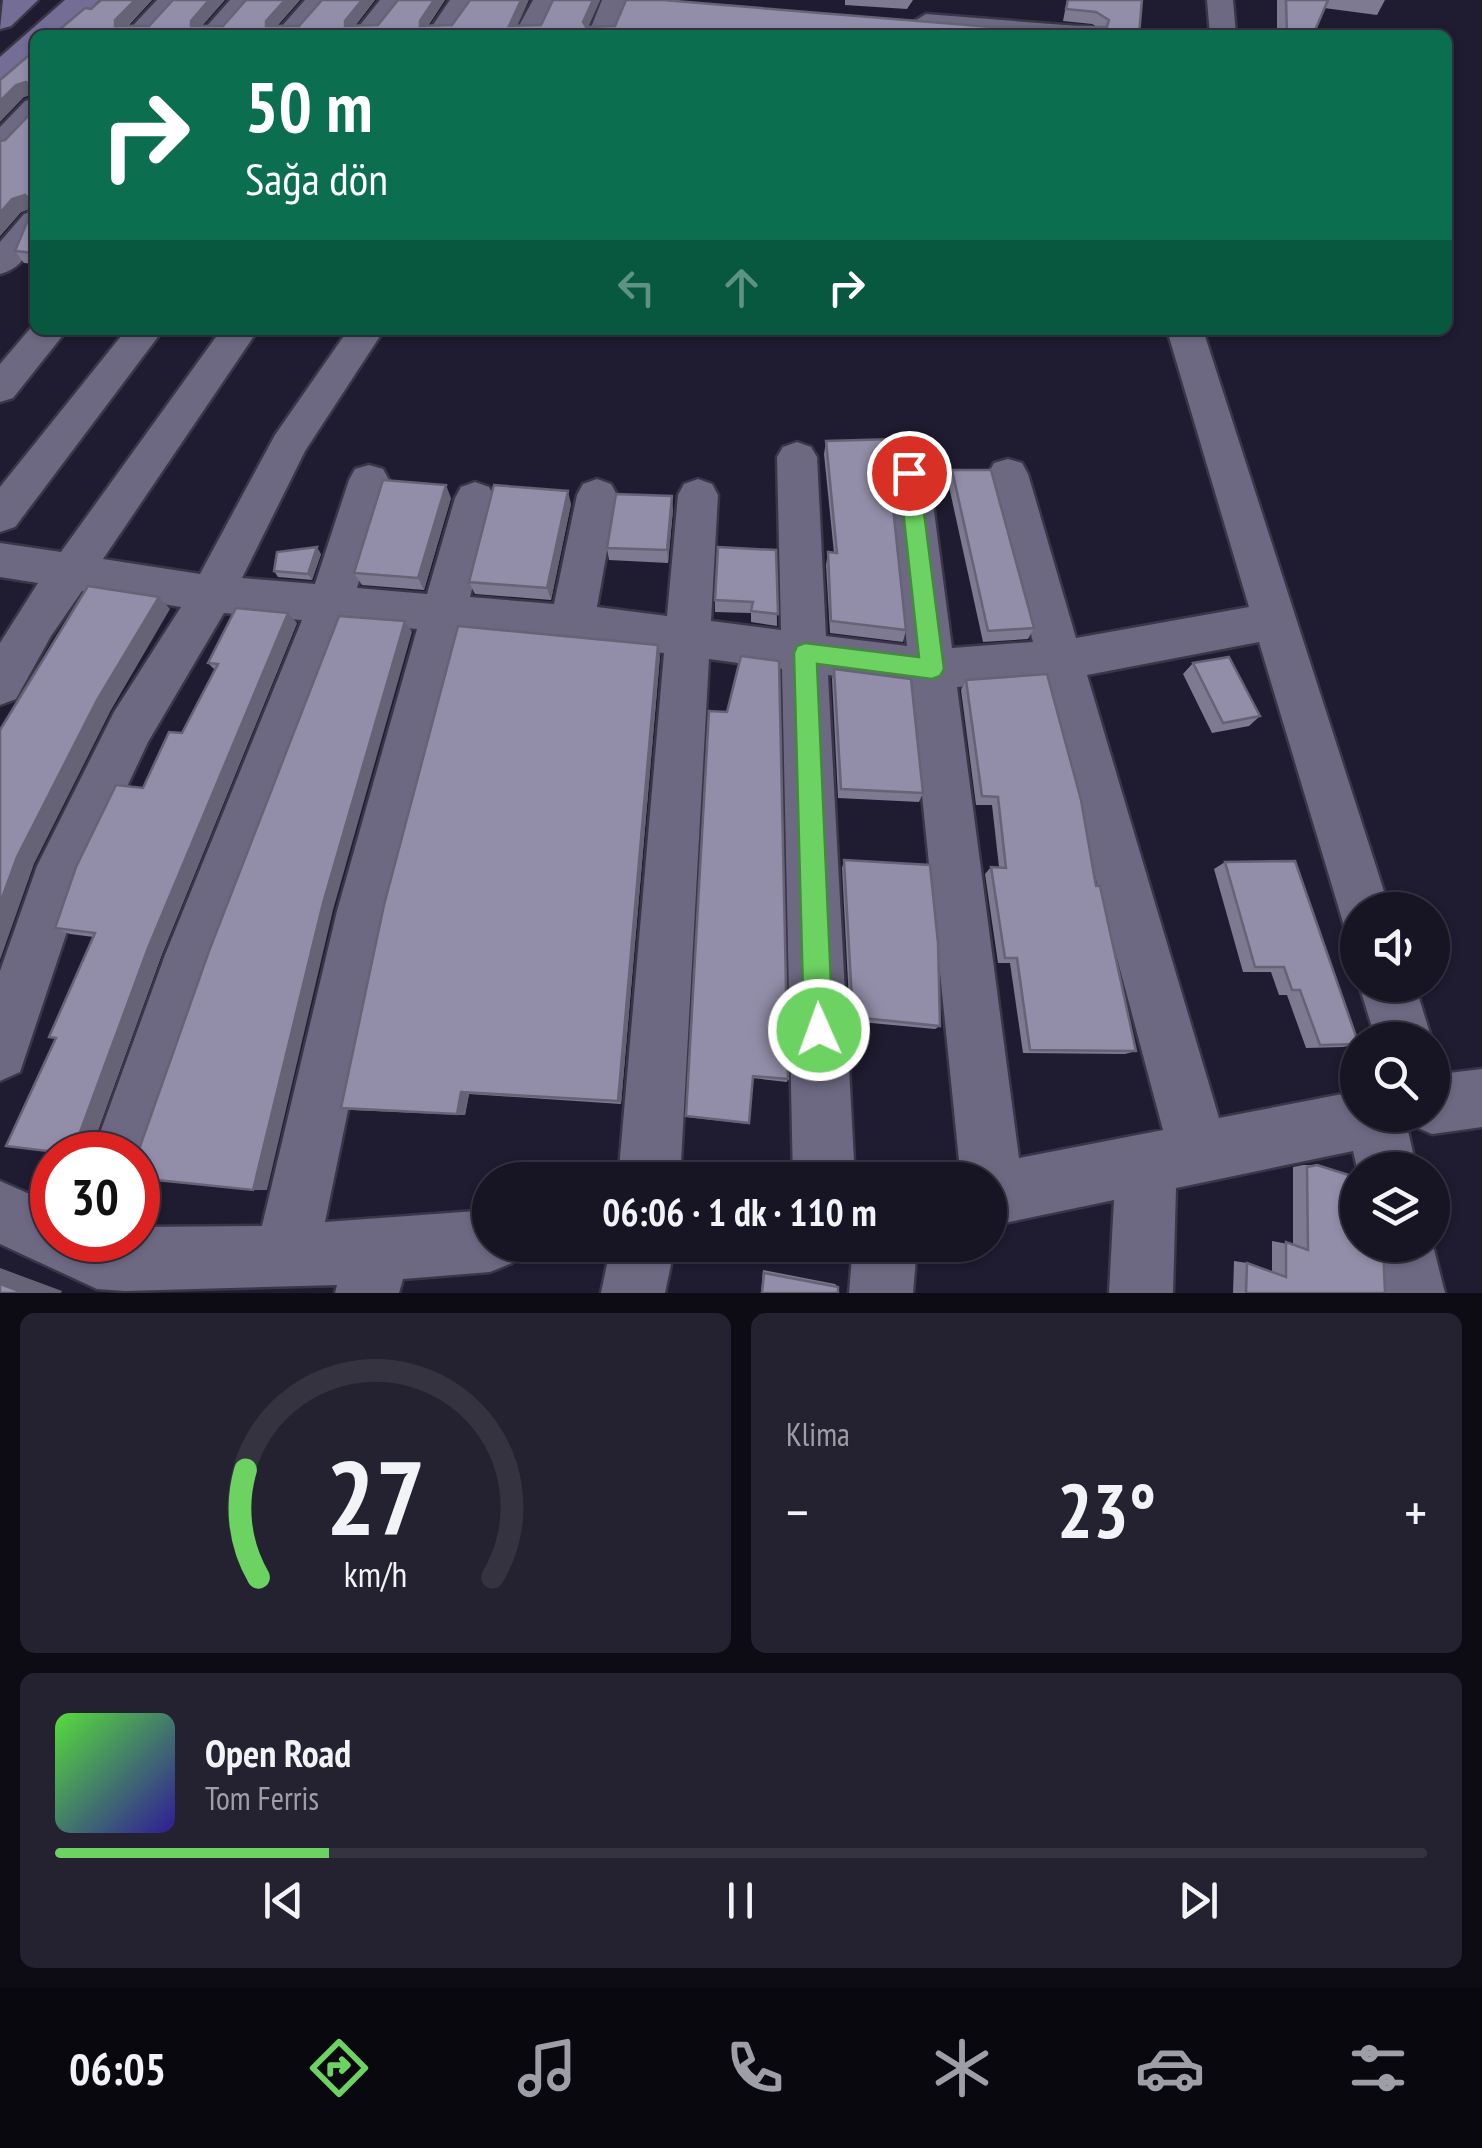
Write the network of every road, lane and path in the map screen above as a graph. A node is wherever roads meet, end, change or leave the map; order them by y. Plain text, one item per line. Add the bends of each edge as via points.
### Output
1 (22, 0) edge
2 (172, 0) edge
3 (244, 0) edge
4 (319, 0) edge
5 (392, 0) edge
6 (462, 0) edge
7 (546, 0) edge
8 (616, 0) edge
9 (1220, 0) edge
10 (84, 1) edge
11 (0, 19) edge
12 (908, 25) edge
13 (50, 30) edge
14 (143, 30) edge
15 (217, 30) edge
16 (292, 30) edge
17 (369, 30) edge
18 (441, 30) edge
19 (530, 30) edge
20 (603, 30) edge
21 (973, 30) edge
22 (1223, 30) edge
23 (30, 47) edge
24 (0, 74) edge
25 (30, 112) edge
26 (0, 144) edge
27 (30, 227) edge
28 (0, 262) edge
29 (0, 274) edge
30 (30, 278) edge
31 (45, 335) edge
32 (141, 335) edge
33 (237, 335) edge
34 (363, 335) edge
35 (1187, 335) edge
36 (0, 388) edge
37 (798, 457) dead end
38 (909, 473) dead end
39 (1008, 474) dead end
40 (370, 480) dead end
41 (597, 495) dead end
42 (698, 496) dead end
43 (475, 498) dead end
44 (0, 516) edge
45 (0, 560) edge
46 (72, 571) junction
47 (212, 594) junction
48 (330, 605) junction
49 (445, 614) junction
50 (1274, 621) junction
51 (572, 624) junction
52 (687, 636) junction
53 (805, 653) junction
54 (1061, 660) junction
55 (932, 669) junction
56 (0, 685) edge
57 (1358, 892) edge
58 (0, 1052) edge
59 (1482, 1098) edge
60 (1450, 1102) edge
61 (130, 1132) edge
62 (1382, 1134) edge
63 (1173, 1160) junction
64 (650, 1162) edge
65 (823, 1162) edge
66 (988, 1162) edge
67 (1007, 1192) edge
68 (0, 1212) edge
69 (30, 1226) edge
70 (472, 1246) edge
71 (160, 1255) edge
72 (286, 1257) junction
73 (639, 1262) edge
74 (884, 1262) edge
75 (1406, 1262) edge
76 (374, 1272) edge
77 (633, 1293) edge
78 (881, 1293) edge
79 (1140, 1293) edge
80 (1413, 1293) edge

1 - 11 main road
2 - 14 street
3 - 15 street
4 - 16 street
5 - 17 street
6 - 18 street
7 - 19 street
8 - 20 street
9 - 22 street
10 - 13 main road
12 - 21 street
23 - 24 main road
25 - 26 street
27 - 28 street
29 - 30 street
31 - 36 street
32 - 44 street
33 - 46 street
34 - 47 street via 289,445
35 - 50 street
37 - 53 street
38 - 55 street
39 - 54 street
40 - 48 street
41 - 51 street
42 - 52 street
43 - 49 street
45 - 46 street
46 - 47 street
46 - 56 street
47 - 48 street
47 - 58 street via 131,727 63,866
48 - 49 street
48 - 61 street
49 - 51 street
49 - 72 street via 364,911
50 - 54 street
50 - 57 street
51 - 52 street
52 - 53 street
52 - 64 street
53 - 55 street
53 - 65 street
54 - 55 street
54 - 63 street
55 - 66 street
59 - 60 street
62 - 63 street
63 - 67 street
63 - 79 street
68 - 69 street
70 - 76 street
71 - 72 street
72 - 76 street
73 - 77 street
74 - 78 street
75 - 80 street

